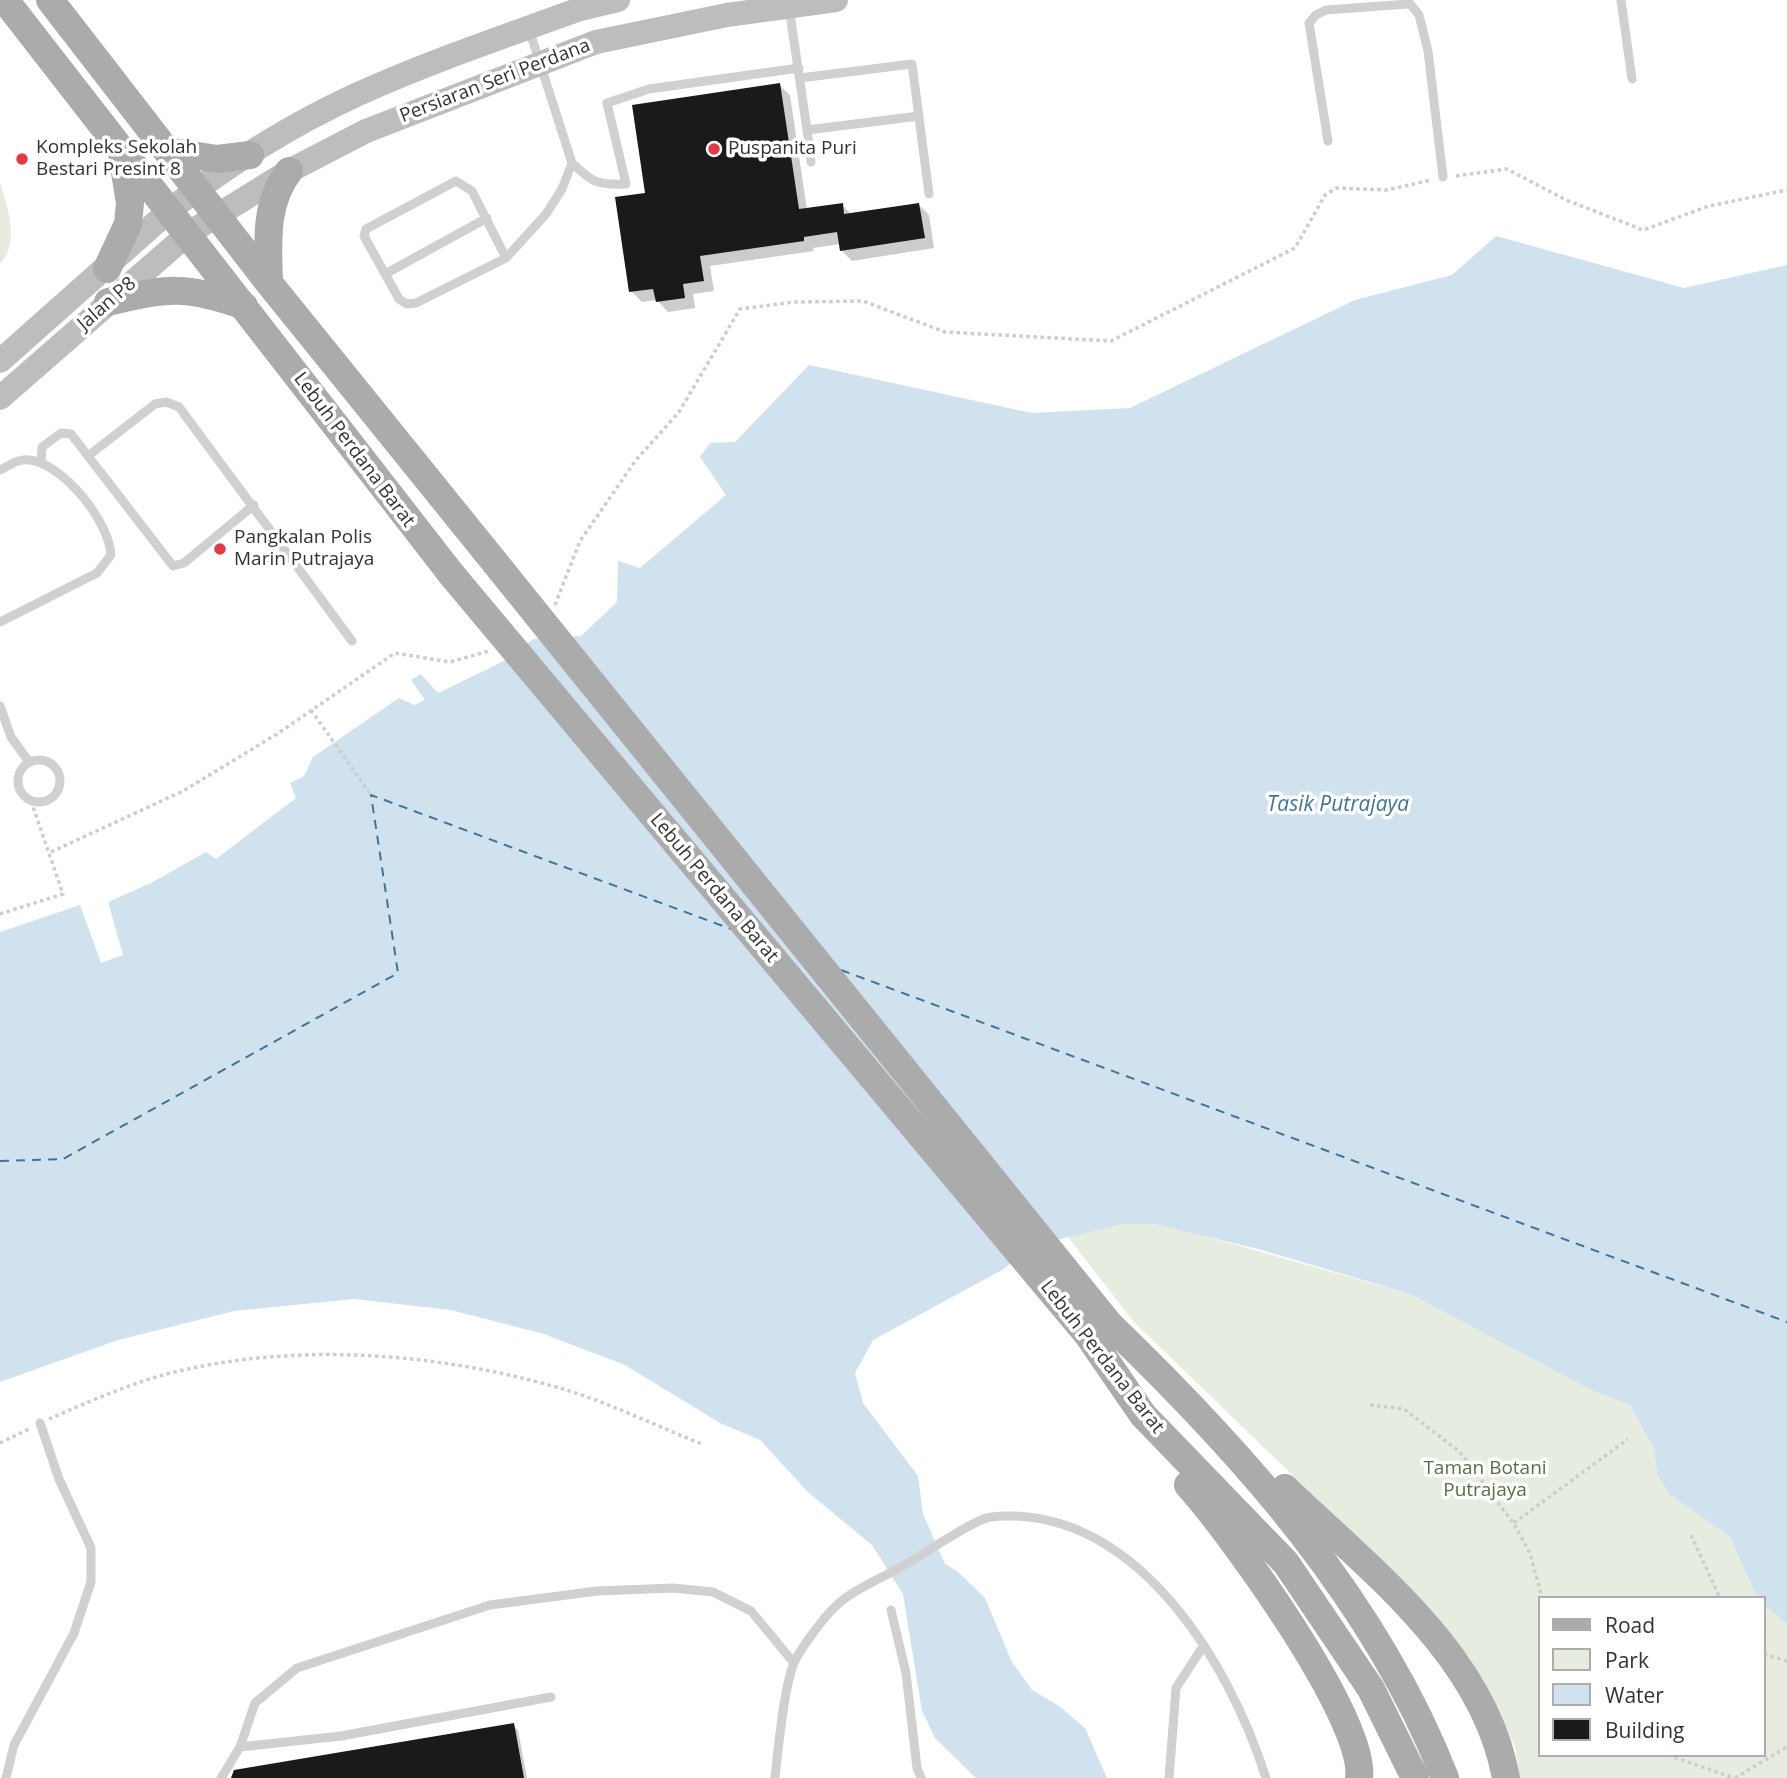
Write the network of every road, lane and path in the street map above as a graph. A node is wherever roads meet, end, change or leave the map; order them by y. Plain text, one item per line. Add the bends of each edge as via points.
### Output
1 (5, 0) edge
2 (50, 0) edge
3 (618, 0) edge
4 (836, 0) edge
5 (1622, 0) edge
6 (1407, 2) edge
7 (1338, 5) edge
8 (789, 6) junction
9 (529, 28) junction
10 (540, 61) junction
11 (800, 73) junction
12 (1632, 79) dead end
13 (919, 116) junction
14 (807, 130) junction
15 (1328, 141) dead end
16 (122, 151) junction
17 (167, 151) junction
18 (250, 155) junction
19 (811, 162) dead end
20 (572, 163) junction
21 (289, 171) junction
22 (1443, 177) junction
23 (197, 189) junction
24 (1787, 190) edge
25 (929, 194) dead end
26 (170, 210) junction
27 (218, 215) junction
28 (487, 218) junction
29 (189, 233) junction
30 (506, 258) junction
31 (107, 269) junction
32 (384, 274) junction
33 (269, 283) junction
34 (108, 302) junction
35 (244, 306) junction
36 (0, 361) edge
37 (0, 398) edge
38 (88, 456) junction
39 (41, 463) junction
40 (0, 470) edge
41 (254, 505) junction
42 (554, 607) dead end
43 (0, 622) edge
44 (352, 641) dead end
45 (496, 647) dead end
46 (0, 706) edge
47 (312, 710) junction
48 (29, 762) junction
49 (371, 795) dead end
50 (31, 801) junction
51 (51, 852) junction
52 (0, 914) edge
53 (1099, 1329) junction
54 (1168, 1381) junction
55 (1370, 1405) dead end
56 (1143, 1415) junction
57 (40, 1423) junction
58 (1628, 1439) dead end
59 (0, 1443) edge
60 (702, 1444) dead end
61 (1514, 1524) junction
62 (1691, 1535) dead end
63 (1541, 1596) edge
64 (1719, 1596) edge
65 (891, 1610) dead end
66 (1204, 1645) junction
67 (1766, 1655) edge
68 (1787, 1661) edge
69 (794, 1663) junction
70 (551, 1697) dead end
71 (1787, 1746) edge
72 (240, 1747) junction
73 (1674, 1757) edge
74 (6, 1778) edge
75 (220, 1778) edge
76 (775, 1778) edge
77 (921, 1778) edge
78 (1169, 1778) edge
79 (1266, 1778) edge
80 (1359, 1778) edge
81 (1415, 1778) edge
82 (1445, 1778) edge
83 (1506, 1778) edge
84 (1734, 1778) edge

1 - 16 main road, Lebuh Perdana Barat
2 - 17 main road, Lebuh Perdana Barat
3 - 9 street, Persiaran Seri Perdana
4 - 8 street, Persiaran Seri Perdana
5 - 12 lane
6 - 7 lane
6 - 22 lane via 1419,15 1428,51
7 - 15 lane via 1309,23
8 - 10 street, Persiaran Seri Perdana via 596,42
8 - 11 lane
9 - 10 lane
9 - 18 street, Persiaran Seri Perdana via 356,95
10 - 20 lane
10 - 21 street, Persiaran Seri Perdana via 366,131
11 - 13 lane via 912,64
11 - 14 lane
11 - 20 lane via 649,89 607,103 626,184 591,181
13 - 14 lane
13 - 25 lane
14 - 19 lane
16 - 26 main road, Lebuh Perdana Barat
16 - 31 main road via 130,203 128,224
17 - 18 main road via 218,159
17 - 23 main road, Lebuh Perdana Barat
18 - 23 street, Persiaran Seri Perdana
20 - 30 lane via 546,215
21 - 27 street, Persiaran Seri Perdana
21 - 33 main road via 270,214
22 - 24 path via 1507,169 1566,200 1643,230 1709,206
22 - 42 path via 1388,190 1337,188 1325,195 1295,248 1111,341 944,332 863,301 740,309 679,412 636,460 580,541
23 - 26 street, Jalan P8
23 - 27 main road, Lebuh Perdana Barat
26 - 29 main road, Lebuh Perdana Barat
26 - 31 street, Jalan P8
27 - 29 street, Jalan P8
27 - 33 main road, Lebuh Perdana Barat
28 - 30 lane
28 - 32 lane
28 - 32 lane via 472,191 456,181 366,229 367,244
29 - 34 street, Jalan P8
29 - 35 main road, Lebuh Perdana Barat
30 - 32 lane via 416,303 399,299
31 - 36 street, Jalan P8
33 - 53 main road, Lebuh Perdana Barat, bridge
34 - 35 main road via 181,288
34 - 37 street, Jalan P8
35 - 53 main road, Lebuh Perdana Barat, bridge via 452,575
38 - 39 lane via 71,434 61,433 42,447
38 - 41 lane via 155,404 166,402 179,407
38 - 41 lane via 173,566 184,564
39 - 40 lane via 17,461
39 - 43 lane via 73,485 104,527 111,555 97,573
41 - 44 lane
45 - 47 path via 450,662 395,653
46 - 48 lane via 11,737
47 - 49 path
47 - 51 path via 183,792
48 - 50 lane via 18,782 19,790
48 - 50 lane via 44,760 61,776 59,792 53,798
50 - 51 path
51 - 52 path via 63,894
53 - 54 main road, Lebuh Perdana Barat
53 - 56 main road, Lebuh Perdana Barat
54 - 82 main road, Lebuh Perdana Barat via 1309,1540 1423,1722
54 - 83 main road via 1301,1503 1447,1651 1476,1694 1502,1752
55 - 61 path via 1404,1409 1460,1452
56 - 80 main road via 1174,1469 1295,1629 1352,1735 1360,1758
56 - 81 main road, Lebuh Perdana Barat via 1286,1563 1371,1689
57 - 59 path
57 - 60 path via 161,1376 260,1359 331,1356 413,1361 528,1381 564,1390
57 - 74 lane via 91,1548 91,1582 74,1633 15,1745
58 - 61 path
61 - 63 path via 1530,1553
62 - 64 path
65 - 77 lane via 906,1673
66 - 69 lane via 1164,1593 1112,1549 1080,1530 1050,1518 988,1517 835,1606
66 - 78 lane via 1177,1688
66 - 79 lane via 1242,1712
67 - 68 path
69 - 72 lane via 751,1611 712,1592 673,1588 597,1591 490,1605 297,1668 255,1703
69 - 76 lane
70 - 72 lane via 341,1736
71 - 84 path
72 - 75 lane
73 - 84 path

